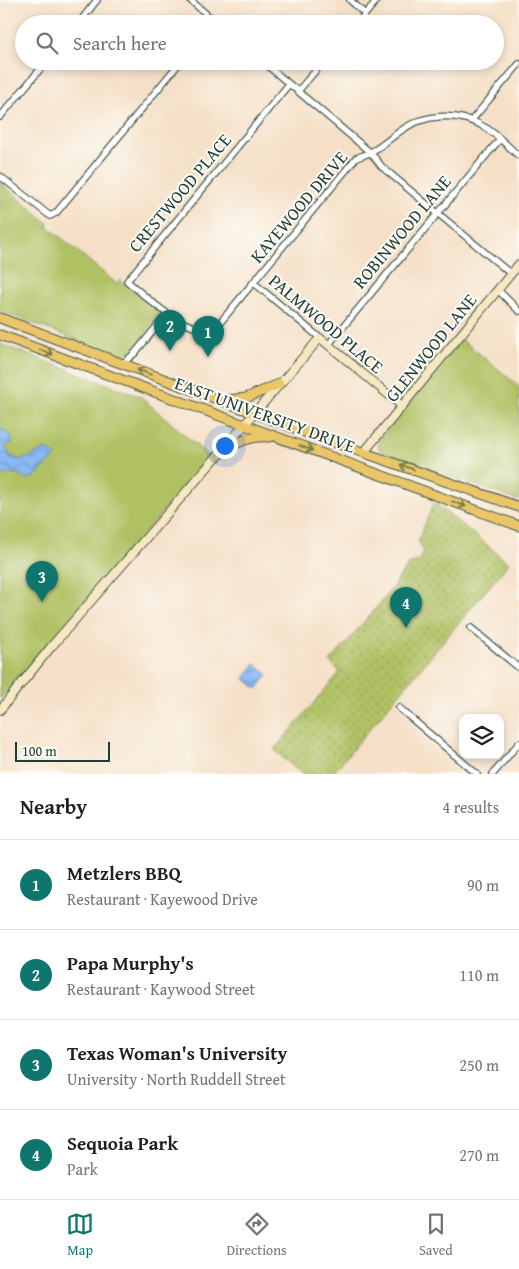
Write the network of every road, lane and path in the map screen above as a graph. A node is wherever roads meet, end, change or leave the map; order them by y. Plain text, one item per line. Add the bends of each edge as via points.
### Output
1 (98, 0) edge
2 (190, 0) edge
3 (350, 0) edge
4 (377, 0) edge
5 (365, 14) joint
6 (86, 15) edge
7 (206, 15) edge
8 (519, 64) edge
9 (39, 70) edge
10 (174, 70) edge
11 (273, 70) edge
12 (316, 70) edge
13 (289, 84) junction
14 (298, 91) junction
15 (0, 117) edge
16 (471, 121) junction
17 (500, 138) junction
18 (371, 153) junction
19 (519, 156) edge
20 (0, 176) edge
21 (437, 213) junction
22 (519, 264) edge
23 (511, 274) junction
24 (254, 284) junction
25 (498, 290) junction
26 (519, 311) edge
27 (166, 315) junction
28 (0, 318) edge
29 (0, 335) edge
30 (320, 338) junction
31 (328, 345) junction
32 (122, 364) junction
33 (279, 384) junction
34 (222, 400) junction
35 (402, 406) junction
36 (255, 413) junction
37 (245, 424) junction
38 (285, 440) junction
39 (365, 452) junction
40 (218, 456) junction
41 (519, 507) edge
42 (519, 526) edge
43 (471, 628) dead end
44 (519, 668) edge
45 (399, 708) dead end
46 (0, 710) edge
47 (519, 744) edge
48 (477, 774) edge
49 (493, 774) edge

1 - 6 street
2 - 7 street
3 - 5 street
4 - 5 street
8 - 16 street
9 - 15 street
10 - 20 street via 56,213 50,216
11 - 13 street
12 - 14 street
13 - 14 street
13 - 27 street, CRESTWOOD PLACE via 127,281
14 - 18 street
16 - 17 street, KAYEWOOD DRIVE
16 - 18 street, KAYEWOOD DRIVE via 439,116 421,120
17 - 19 street, KAYEWOOD DRIVE
17 - 21 street, ROBINWOOD LANE
18 - 21 street via 382,168
18 - 24 street, KAYEWOOD DRIVE via 356,158
21 - 23 street
21 - 31 street, ROBINWOOD LANE
22 - 23 street, GLENWOOD LANE
23 - 25 street, GLENWOOD LANE
24 - 27 street, KAYEWOOD DRIVE via 214,330
24 - 30 street, PALMWOOD PLACE
25 - 26 street
25 - 35 street, GLENWOOD LANE
27 - 32 street
28 - 32 main road, EAST UNIVERSITY DRIVE
29 -> 37 main road, EAST UNIVERSITY DRIVE
30 - 31 street, PALMWOOD PLACE
30 - 33 street
31 - 35 street, PALMWOOD PLACE
34 -> 32 main road, EAST UNIVERSITY DRIVE
33 - 34 main road via 246,398
33 - 36 street
34 - 36 main road, EAST UNIVERSITY DRIVE
35 - 39 street, GLENWOOD LANE
36 - 37 street
36 - 39 main road, EAST UNIVERSITY DRIVE
37 - 38 main road, EAST UNIVERSITY DRIVE
37 - 40 street
38 - 40 main road via 251,438
38 -> 42 main road, EAST UNIVERSITY DRIVE
41 -> 39 main road, EAST UNIVERSITY DRIVE
40 - 46 street
43 - 44 street
45 - 48 street
47 - 49 street

